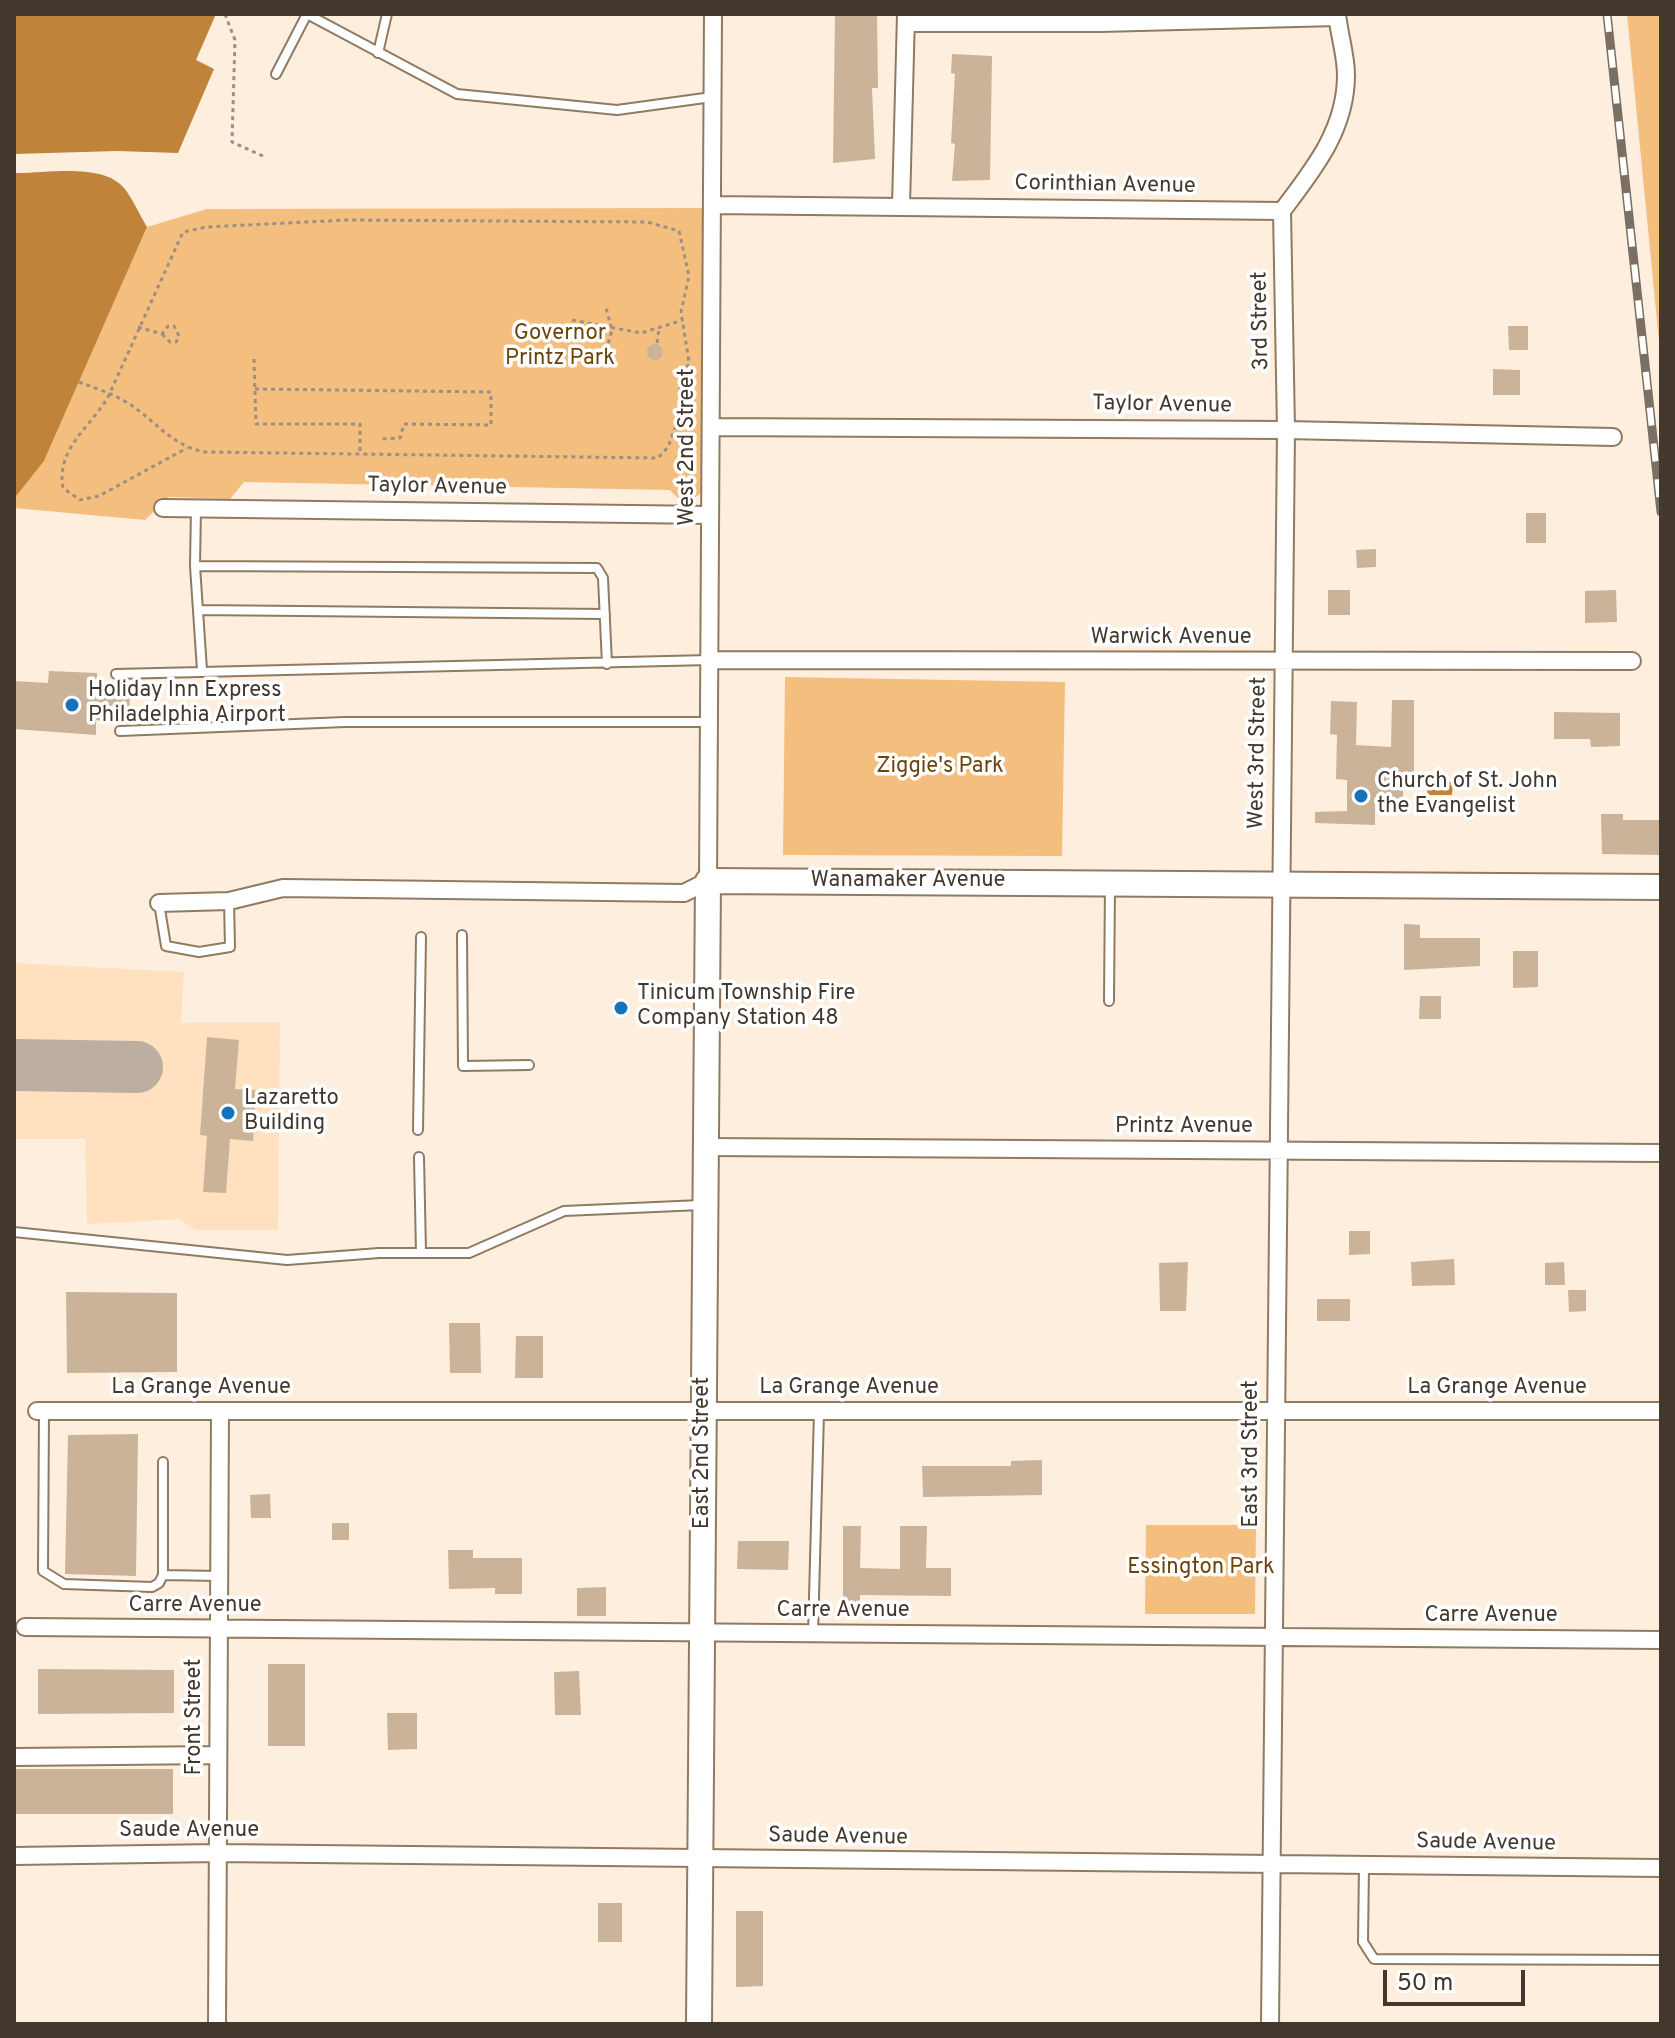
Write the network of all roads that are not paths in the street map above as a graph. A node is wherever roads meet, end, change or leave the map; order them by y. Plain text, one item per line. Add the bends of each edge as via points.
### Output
1 (307, 14) edge
2 (387, 14) edge
3 (713, 14) edge
4 (1337, 15) edge
5 (906, 18) edge
6 (1100, 18) edge
7 (378, 53) junction
8 (276, 74) dead end
9 (713, 97) junction
10 (712, 205) junction
11 (901, 205) junction
12 (1282, 211) junction
13 (711, 427) junction
14 (1286, 430) junction
15 (1613, 437) dead end
16 (163, 508) dead end
17 (196, 508) junction
18 (710, 515) junction
19 (195, 566) junction
20 (198, 610) junction
21 (605, 614) junction
22 (709, 660) junction
23 (1282, 661) junction
24 (1632, 661) dead end
25 (607, 664) junction
26 (202, 670) junction
27 (116, 674) dead end
28 (709, 722) junction
29 (120, 731) dead end
30 (708, 881) junction
31 (1110, 884) junction
32 (1279, 885) junction
33 (1661, 888) edge
34 (229, 901) junction
35 (159, 903) joint
36 (462, 935) dead end
37 (421, 937) dead end
38 (1109, 1001) dead end
39 (529, 1065) dead end
40 (418, 1130) dead end
41 (706, 1147) junction
42 (1277, 1151) junction
43 (1661, 1153) edge
44 (419, 1157) dead end
45 (705, 1205) junction
46 (14, 1232) edge
47 (421, 1253) junction
48 (40, 1411) joint
49 (220, 1411) junction
50 (704, 1411) junction
51 (819, 1411) junction
52 (1275, 1411) junction
53 (1661, 1411) edge
54 (163, 1462) dead end
55 (163, 1575) junction
56 (219, 1576) junction
57 (25, 1627) dead end
58 (219, 1629) junction
59 (702, 1633) junction
60 (813, 1634) junction
61 (1273, 1637) junction
62 (1661, 1640) edge
63 (218, 1755) junction
64 (14, 1757) edge
65 (218, 1853) junction
66 (14, 1856) edge
67 (701, 1858) junction
68 (1272, 1864) junction
69 (1364, 1865) junction
70 (1661, 1868) edge
71 (1661, 1960) edge
72 (217, 2024) edge
73 (699, 2024) edge
74 (1270, 2024) edge

1 - 7 lane
1 - 8 lane
2 - 7 lane
3 - 9 street, West 2nd Street
4 - 6 street
4 - 12 street via 1346,75 1340,115 1327,151
5 - 6 street
5 - 11 street
7 - 9 lane via 457,94 617,110
9 - 10 street, West 2nd Street
10 - 11 street, Corinthian Avenue
10 - 13 street, West 2nd Street
11 - 12 street, Corinthian Avenue
12 - 14 street, 3rd Street
13 - 14 street, Taylor Avenue
13 - 18 street, West 2nd Street
14 - 15 street, Taylor Avenue
14 - 23 street, West 3rd Street
16 - 17 street, Taylor Avenue
17 - 18 street, Taylor Avenue
17 - 19 lane
18 - 22 street, West 2nd Street
19 - 20 lane
19 - 21 lane via 597,568 603,578
20 - 21 lane
20 - 26 lane
21 - 25 lane
22 - 23 street, Warwick Avenue
22 - 25 lane
22 - 28 street, West 2nd Street
23 - 24 street, Warwick Avenue
23 - 32 street, West 3rd Street
25 - 26 lane
26 - 27 lane
28 - 29 lane via 345,722
28 - 30 street, West 2nd Street
30 - 31 street, Wanamaker Avenue
30 - 34 street, Wanamaker Avenue via 684,893 283,888
30 - 41 street, East 2nd Street
31 - 32 street, Wanamaker Avenue
31 - 38 lane
32 - 33 street, Wanamaker Avenue
32 - 42 street, East 3rd Street
34 - 35 street, Wanamaker Avenue
34 - 35 lane via 230,947 199,952 166,946
36 - 39 lane via 463,1066
37 - 40 lane
41 - 42 street, Printz Avenue
41 - 45 street, East 2nd Street
42 - 43 street, Printz Avenue
42 - 52 street, East 3rd Street
44 - 47 lane
45 - 47 lane via 564,1211 469,1253
45 - 50 street, East 2nd Street
46 - 47 lane via 287,1260
48 - 49 street, La Grange Avenue
48 - 55 lane via 43,1571 64,1584 137,1587 152,1587
49 - 50 street, La Grange Avenue
49 - 56 street, Front Street
50 - 51 street, La Grange Avenue
50 - 59 street, East 2nd Street
51 - 52 street, La Grange Avenue
51 - 60 lane
52 - 53 street, La Grange Avenue
52 - 61 street, East 3rd Street
54 - 55 lane
55 - 56 lane
56 - 58 street, Front Street
57 - 58 street, Carre Avenue
58 - 59 street, Carre Avenue
58 - 63 street, Front Street
59 - 60 street, Carre Avenue
59 - 67 street, East 2nd Street
60 - 61 street, Carre Avenue
61 - 62 street, Carre Avenue
61 - 68 street, East 3rd Street
63 - 64 street
63 - 65 street, Front Street
65 - 66 street, Saude Avenue
65 - 67 street, Saude Avenue
65 - 72 street, Front Street
67 - 68 street, Saude Avenue
67 - 73 street, East 2nd Street
68 - 69 street, Saude Avenue
68 - 74 street, East 3rd Street
69 - 70 street, Saude Avenue
69 - 71 lane via 1363,1942 1374,1959

